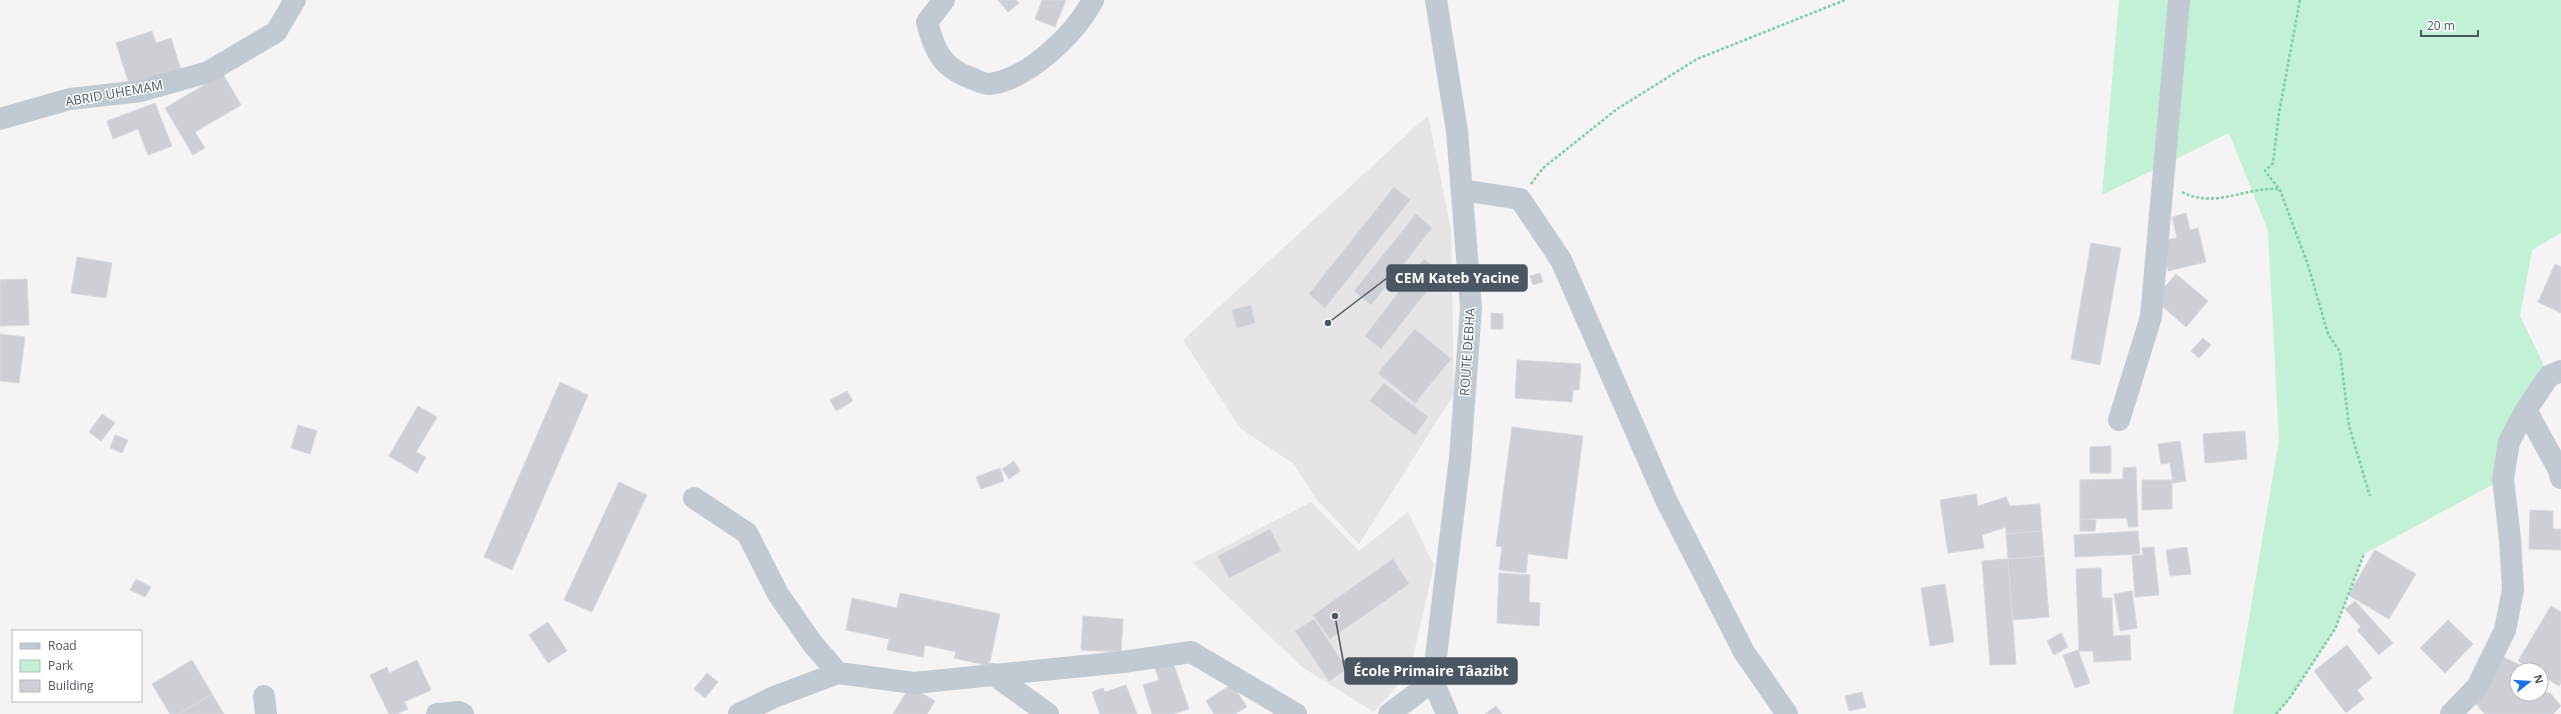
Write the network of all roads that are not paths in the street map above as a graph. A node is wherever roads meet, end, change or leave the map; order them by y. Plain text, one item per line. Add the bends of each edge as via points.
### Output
1 (295, 0) edge
2 (944, 0) edge
3 (1093, 0) edge
4 (1436, 0) edge
5 (2179, 0) edge
6 (0, 119) edge
7 (1462, 190) junction
8 (2561, 371) edge
9 (2526, 410) junction
10 (2119, 420) dead end
11 (2561, 478) edge
12 (694, 498) dead end
13 (838, 673) junction
14 (993, 674) junction
15 (1433, 681) junction
16 (1395, 711) edge
17 (437, 714) edge
18 (463, 714) edge
19 (739, 714) edge
20 (1048, 714) edge
21 (1296, 714) edge
22 (1447, 714) edge
23 (1787, 714) edge
24 (2451, 714) edge

1 - 6 street, ABRID UHEMAM via 276,32 208,72 140,91 70,99
2 - 3 street via 927,22 933,47 954,73 987,84 1020,74 1060,43
4 - 7 street, ROUTE DEBHA via 1457,131
5 - 10 street via 2151,317
7 - 15 street, ROUTE DEBHA via 1471,308 1460,458
7 - 23 street via 1520,199 1561,260 1666,500 1737,638
8 - 9 street via 2549,376
9 - 11 street
9 - 24 street via 2509,442 2503,479 2513,590 2505,630 2477,687
12 - 13 street via 747,533 778,594 812,643
13 - 14 street via 914,683
13 - 19 street
14 - 20 street
14 - 21 street via 1123,662 1191,652
15 - 16 street
15 - 22 street
17 - 18 street

